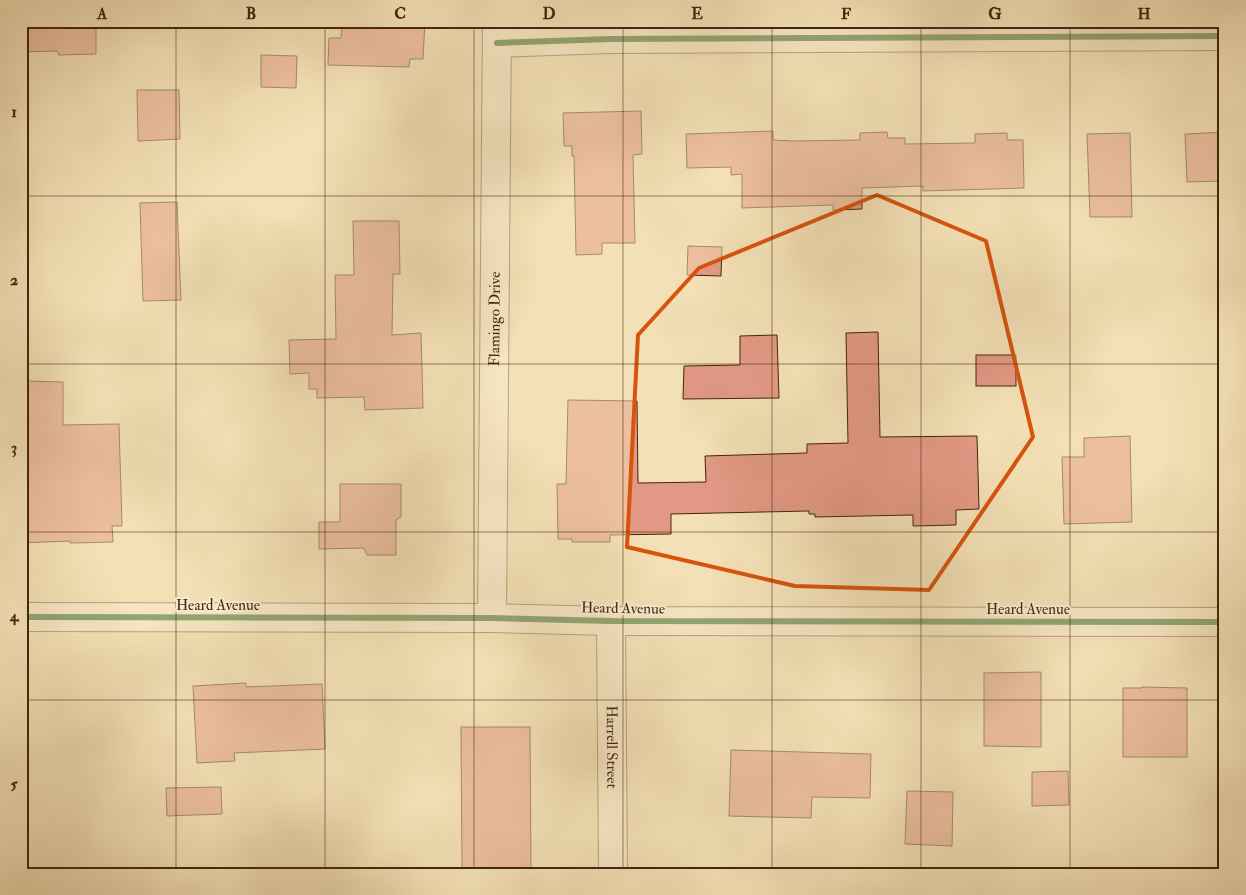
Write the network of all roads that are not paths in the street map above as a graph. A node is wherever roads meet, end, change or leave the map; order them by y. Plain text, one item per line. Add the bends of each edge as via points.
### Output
1 (497, 32) edge
2 (1225, 36) edge
3 (21, 616) edge
4 (492, 618) junction
5 (612, 621) junction
6 (1225, 622) edge
7 (612, 874) edge

1 - 2 street via 610,40
1 - 4 street, Flamingo Drive
3 - 4 street, Heard Avenue
4 - 5 street, Heard Avenue
5 - 6 street, Heard Avenue
5 - 7 street, Harrell Street

